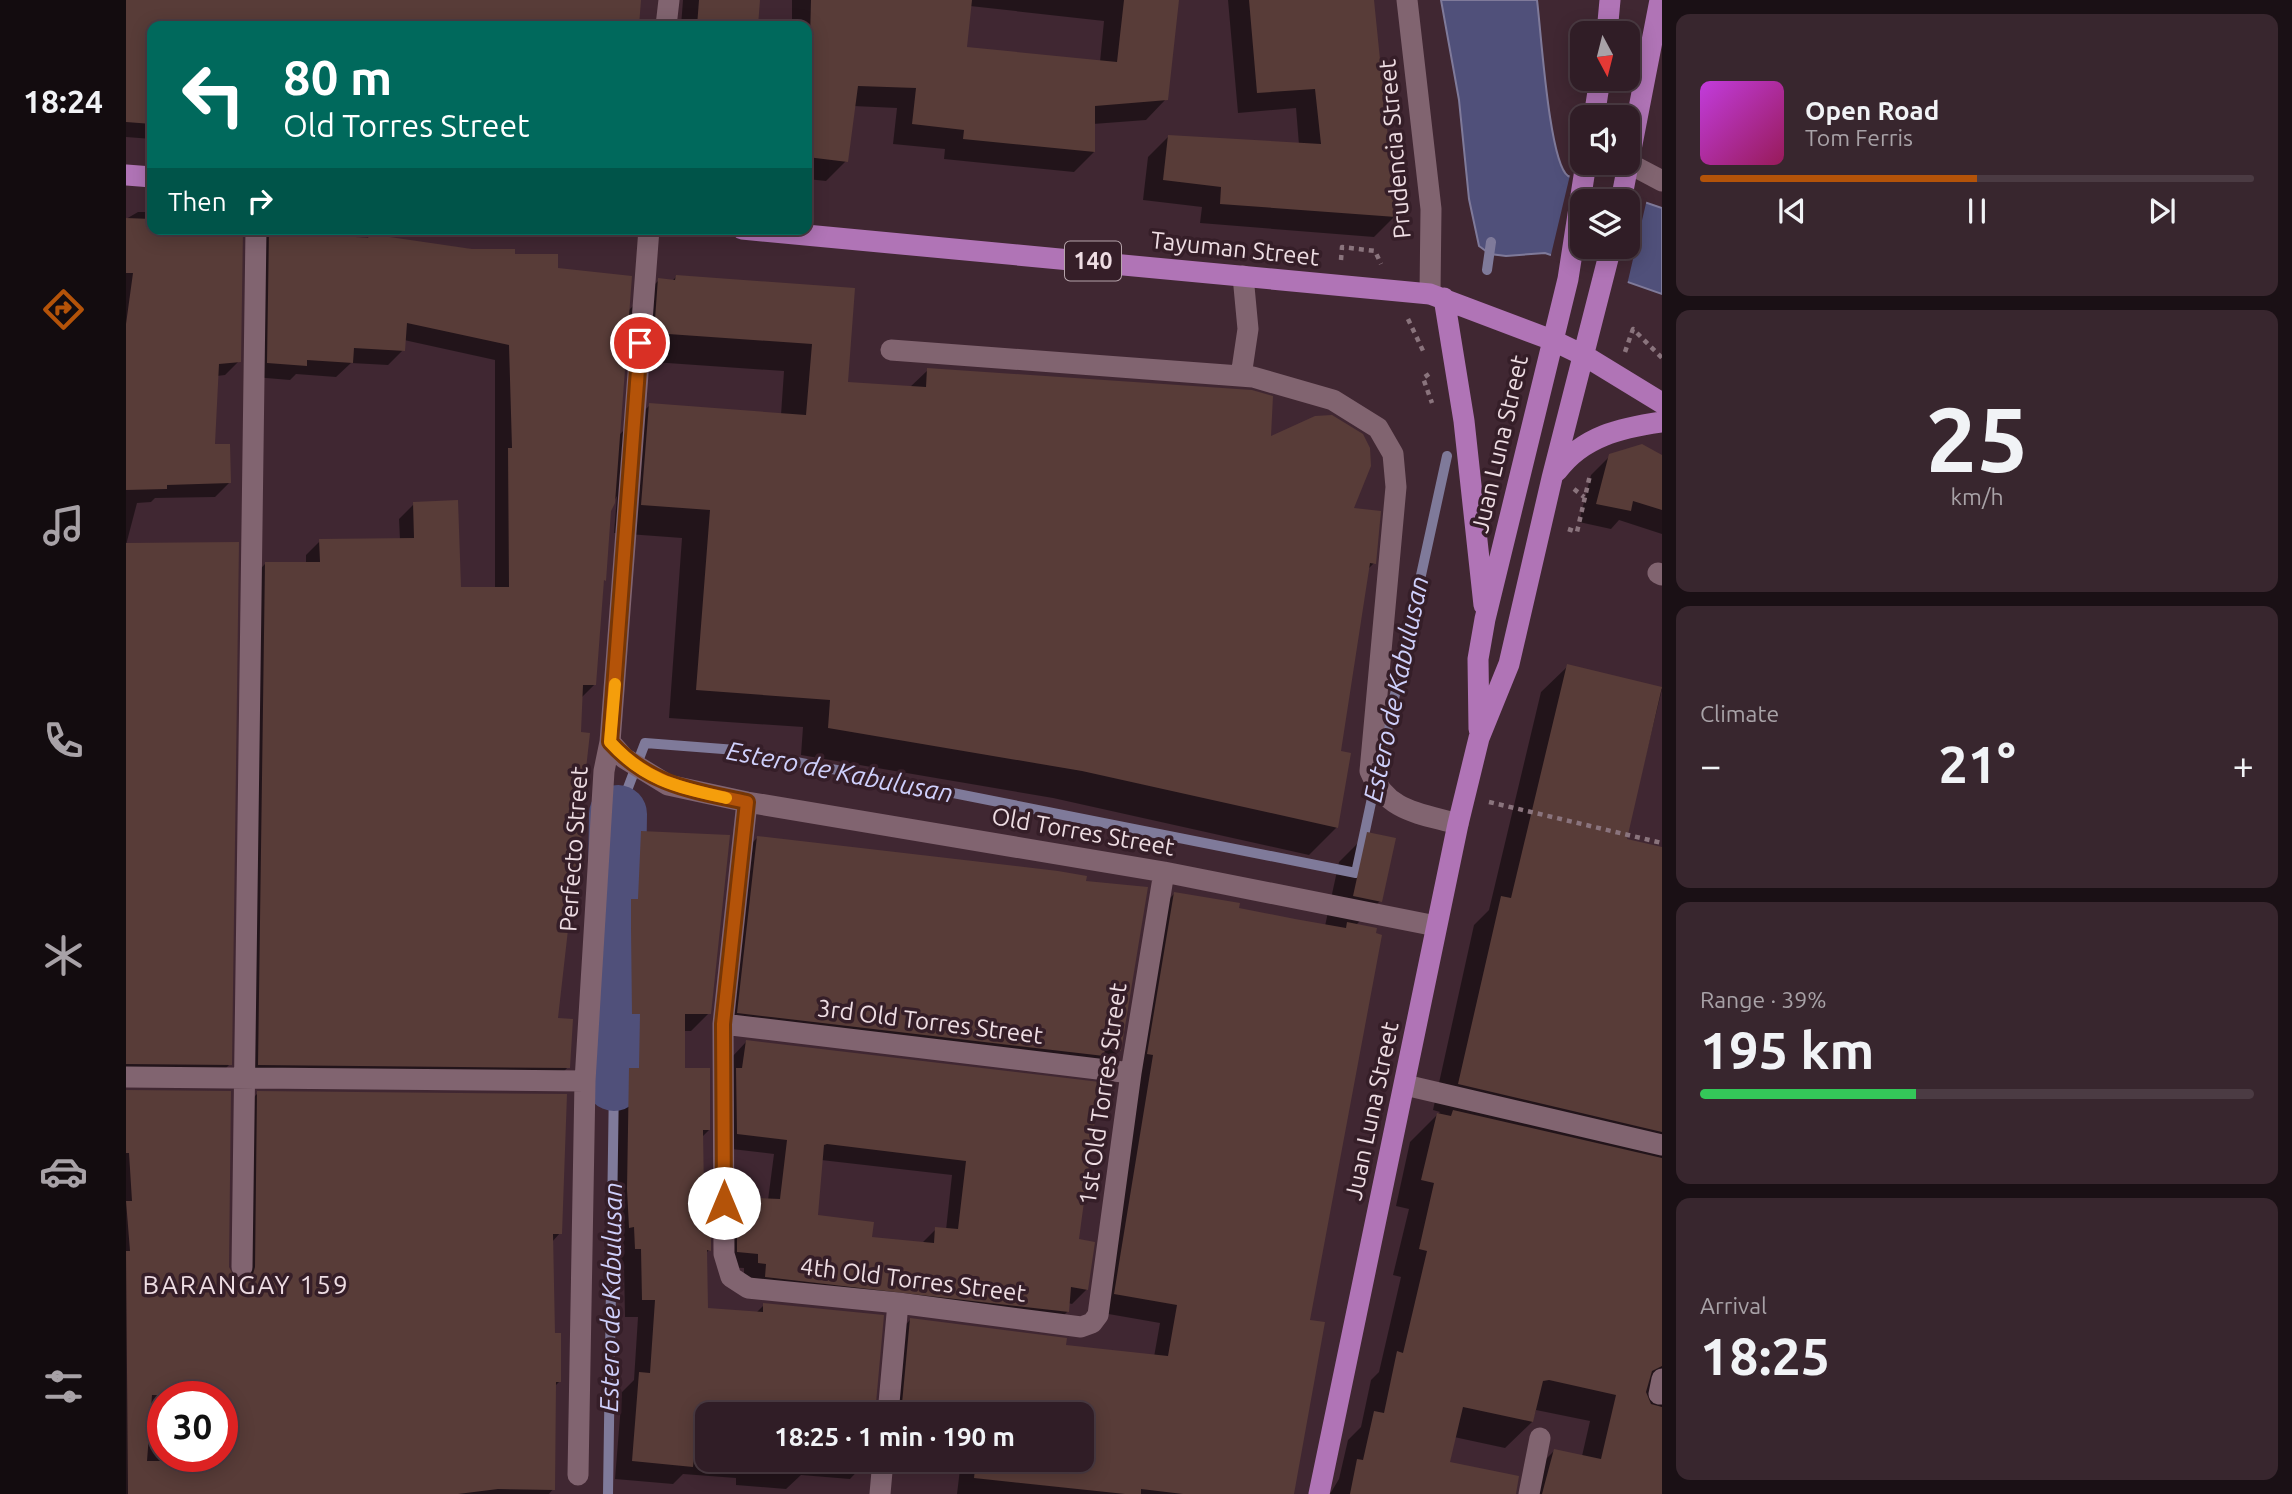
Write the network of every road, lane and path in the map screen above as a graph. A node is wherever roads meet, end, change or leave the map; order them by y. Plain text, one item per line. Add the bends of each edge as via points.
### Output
1 (668, 0) edge
2 (1408, 0) edge
3 (1610, 0) edge
4 (1660, 0) edge
5 (666, 21) edge
6 (1607, 21) edge
7 (1639, 105) edge
8 (1640, 169) edge
9 (126, 175) edge
10 (1584, 175) edge
11 (147, 177) edge
12 (1662, 181) edge
13 (256, 235) edge
14 (649, 235) edge
15 (806, 235) edge
16 (1342, 247) dead end
17 (1375, 251) dead end
18 (1609, 259) edge
19 (1243, 276) junction
20 (1437, 296) junction
21 (1633, 329) dead end
22 (1552, 340) junction
23 (891, 350) dead end
24 (1585, 356) junction
25 (1662, 358) edge
26 (1241, 376) junction
27 (1662, 403) edge
28 (1662, 422) edge
29 (1552, 478) junction
30 (1584, 498) dead end
31 (1568, 530) dead end
32 (1485, 619) junction
33 (1479, 738) junction
34 (617, 750) junction
35 (1465, 797) junction
36 (747, 802) junction
37 (1458, 824) junction
38 (1662, 843) edge
39 (1164, 872) junction
40 (1436, 926) junction
41 (723, 1024) junction
42 (1131, 1073) junction
43 (126, 1077) edge
44 (247, 1077) junction
45 (585, 1081) junction
46 (1405, 1085) junction
47 (1662, 1145) edge
48 (242, 1267) dead end
49 (898, 1303) junction
50 (1092, 1323) joint
51 (1662, 1379) edge
52 (1662, 1394) edge
53 (889, 1402) edge
54 (1540, 1438) dead end
55 (882, 1472) edge
56 (578, 1475) dead end
57 (880, 1494) edge
58 (1319, 1494) edge
59 (1529, 1494) edge

1 - 5 street
2 - 20 street, Prudencia Street
3 - 6 main road
4 - 7 main road
8 - 12 street
9 - 11 main road
10 - 22 main road, Juan Luna Street via 1568,279
13 - 44 street
14 - 34 street, Perfecto Street
15 - 19 main road, Tayuman Street / 140
16 - 17 path
18 - 24 main road, Juan Luna Street
19 - 20 main road, Tayuman Street / 140
19 - 26 street via 1248,329
20 - 22 main road, Tayuman Street / 140
20 - 32 main road via 1464,421
21 - 25 path
22 - 24 main road, Tayuman Street / 140
22 - 32 main road, Juan Luna Street
23 - 26 street
24 - 27 main road, 140
24 - 29 main road, Juan Luna Street
26 - 37 street via 1333,400 1378,428 1393,454 1396,487 1373,780 1388,801
28 - 29 main road via 1587,440 1569,454
29 - 33 main road, Juan Luna Street via 1509,664
30 - 31 path via 1577,532
32 - 33 main road, Juan Luna Street via 1478,659
33 - 35 main road, Juan Luna Street
34 - 36 street, Old Torres Street via 668,785
34 - 45 street, Perfecto Street via 604,771
35 - 37 main road, Juan Luna Street
35 - 38 path
36 - 39 street, Old Torres Street
36 - 41 street
37 - 40 main road, Juan Luna Street
39 - 40 street, Old Torres Street
39 - 42 street, 1st Old Torres Street
40 - 46 main road, Juan Luna Street
41 - 42 street, 3rd Old Torres Street
41 - 49 street, 4th Old Torres Street via 724,1254 731,1277 748,1288
42 - 50 street, 1st Old Torres Street via 1098,1315
43 - 44 street
44 - 45 street
44 - 48 street
45 - 56 street, Perfecto Street
46 - 47 street
46 - 58 main road, Juan Luna Street
49 - 50 street, 4th Old Torres Street via 1081,1327
49 - 53 street
51 - 52 street
54 - 59 street
55 - 57 street

